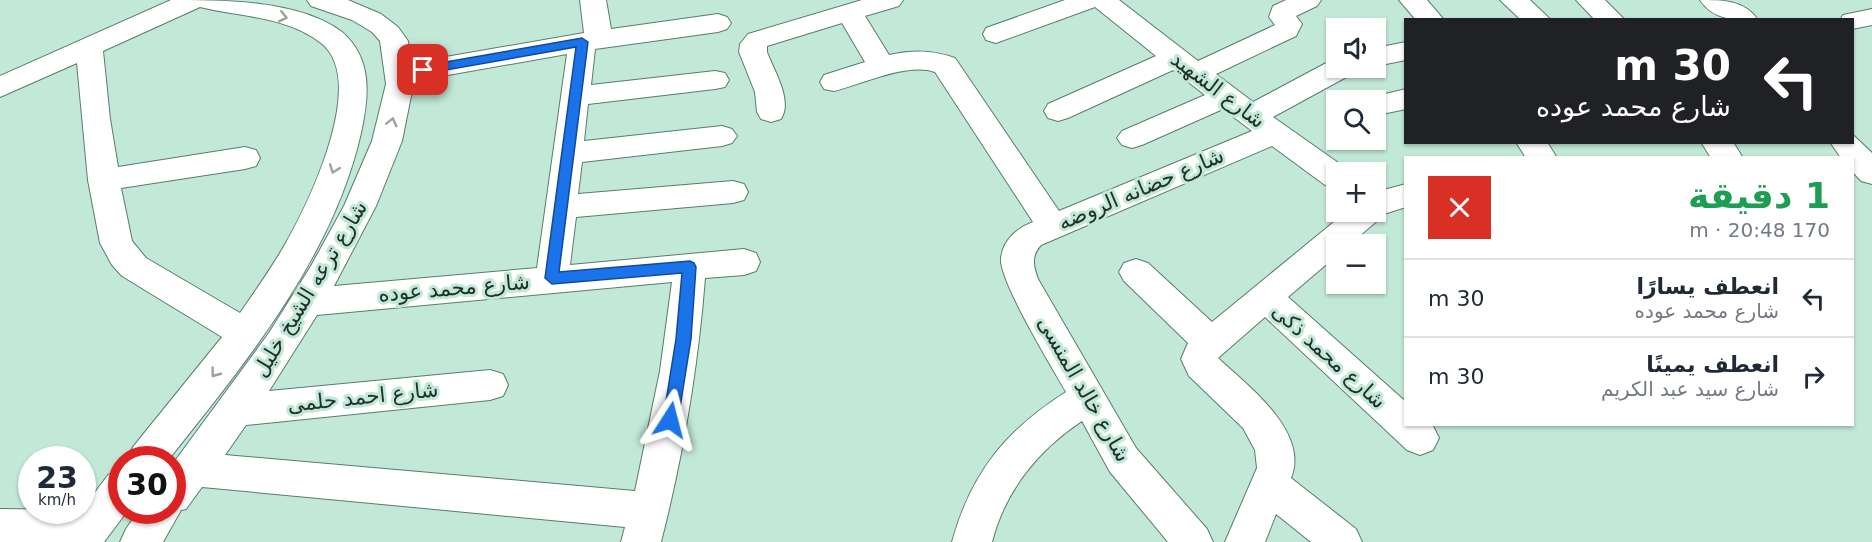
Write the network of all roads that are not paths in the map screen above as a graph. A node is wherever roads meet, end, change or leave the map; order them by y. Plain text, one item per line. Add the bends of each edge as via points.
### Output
1 (193, 0) edge
2 (320, 0) edge
3 (593, 0) edge
4 (890, 0) edge
5 (1308, 0) edge
6 (1412, 0) edge
7 (1514, 0) edge
8 (1589, 0) edge
9 (1713, 0) edge
10 (222, 1) edge
11 (1108, 2) edge
12 (849, 12) junction
13 (1872, 17) edge
14 (1429, 18) edge
15 (1536, 18) edge
16 (1610, 18) edge
17 (1741, 18) edge
18 (1854, 21) edge
19 (718, 23) dead end
20 (996, 34) dead end
21 (591, 41) junction
22 (89, 46) junction
23 (1404, 51) edge
24 (1386, 55) edge
25 (1185, 65) junction
26 (883, 68) junction
27 (400, 74) junction
28 (1326, 78) edge
29 (716, 80) dead end
30 (834, 82) dead end
31 (0, 87) edge
32 (576, 96) junction
33 (1226, 97) junction
34 (1058, 111) dead end
35 (771, 112) dead end
36 (1263, 125) junction
37 (722, 136) dead end
38 (1132, 138) dead end
39 (1847, 144) edge
40 (568, 153) junction
41 (245, 158) dead end
42 (1326, 170) edge
43 (1872, 173) edge
44 (103, 180) junction
45 (1854, 183) edge
46 (1872, 183) edge
47 (733, 192) dead end
48 (1404, 196) edge
49 (1386, 202) edge
50 (561, 207) junction
51 (1355, 222) edge
52 (1053, 226) junction
53 (1016, 254) joint
54 (744, 262) dead end
55 (690, 267) junction
56 (1136, 272) dead end
57 (552, 278) junction
58 (1265, 297) junction
59 (307, 302) junction
60 (245, 334) junction
61 (1210, 342) junction
62 (490, 385) dead end
63 (1087, 398) junction
64 (236, 410) junction
65 (1404, 423) edge
66 (1407, 426) edge
67 (1420, 438) dead end
68 (157, 446) edge
69 (186, 479) edge
70 (186, 483) edge
71 (1269, 484) junction
72 (108, 506) edge
73 (152, 524) edge
74 (645, 526) edge
75 (0, 528) edge
76 (85, 535) edge
77 (140, 542) edge
78 (972, 542) edge
79 (1193, 542) edge
80 (1245, 542) edge
81 (1342, 542) edge

1 - 22 street
2 - 27 street, شارع ترعه الشيخ خليل via 374,21 394,40
3 - 21 street
4 - 12 street
5 - 25 street via 1282,12 1290,27 1287,30
6 - 14 street
7 - 15 street
8 - 16 street
9 - 17 street
10 -> 60 street, شارع ترعه الشيخ خليل via 319,28 345,51 354,92 349,123 328,188 290,264
11 - 20 street
11 - 25 street, شارع الشهيد
12 - 26 street
12 - 35 street via 762,37 754,44
13 - 18 street
19 - 21 street
21 - 27 street
21 - 32 street
22 - 31 street
22 - 44 street
23 - 24 street
25 - 33 street, شارع الشهيد
25 - 34 street
26 - 30 street
26 - 52 street via 919,59 945,65
59 -> 27 street, شارع ترعه الشيخ خليل via 367,195 383,156
28 - 36 street, شارع حضانه الروضه
29 - 32 street
32 - 40 street
33 - 36 street, شارع الشهيد
33 - 38 street
36 - 42 street, شارع الشهيد
36 - 52 street, شارع حضانه الروضه
37 - 40 street
39 - 43 street
40 - 50 street
41 - 44 street
44 - 60 street via 117,243 134,267
45 - 46 street
47 - 50 street
48 - 49 street
50 - 57 street
51 - 58 street
52 - 53 street, شارع حضانه الروضه via 1030,236
53 - 63 street, شارع خالد المنسى via 1016,267 1024,284
54 - 55 street, شارع محمد عوده
55 - 57 street, شارع محمد عوده
55 - 74 street via 670,420
56 - 61 street
57 - 59 street, شارع محمد عوده
58 - 61 street
58 - 65 street, شارع محمد ذكى
59 - 64 street, شارع ترعه الشيخ خليل
60 -> 68 street, شارع ترعه الشيخ خليل
61 - 71 street via 1201,351 1202,365 1268,433 1276,468
62 - 64 street, شارع احمد حلمى
63 - 78 street via 1040,430 1002,474
63 - 79 street, شارع خالد المنسى via 1123,460
64 - 69 street, شارع ترعه الشيخ خليل
66 - 67 street, شارع محمد ذكى
70 - 74 street
71 - 80 street
71 - 81 street
72 - 76 street
73 - 77 street
75 - 76 street

